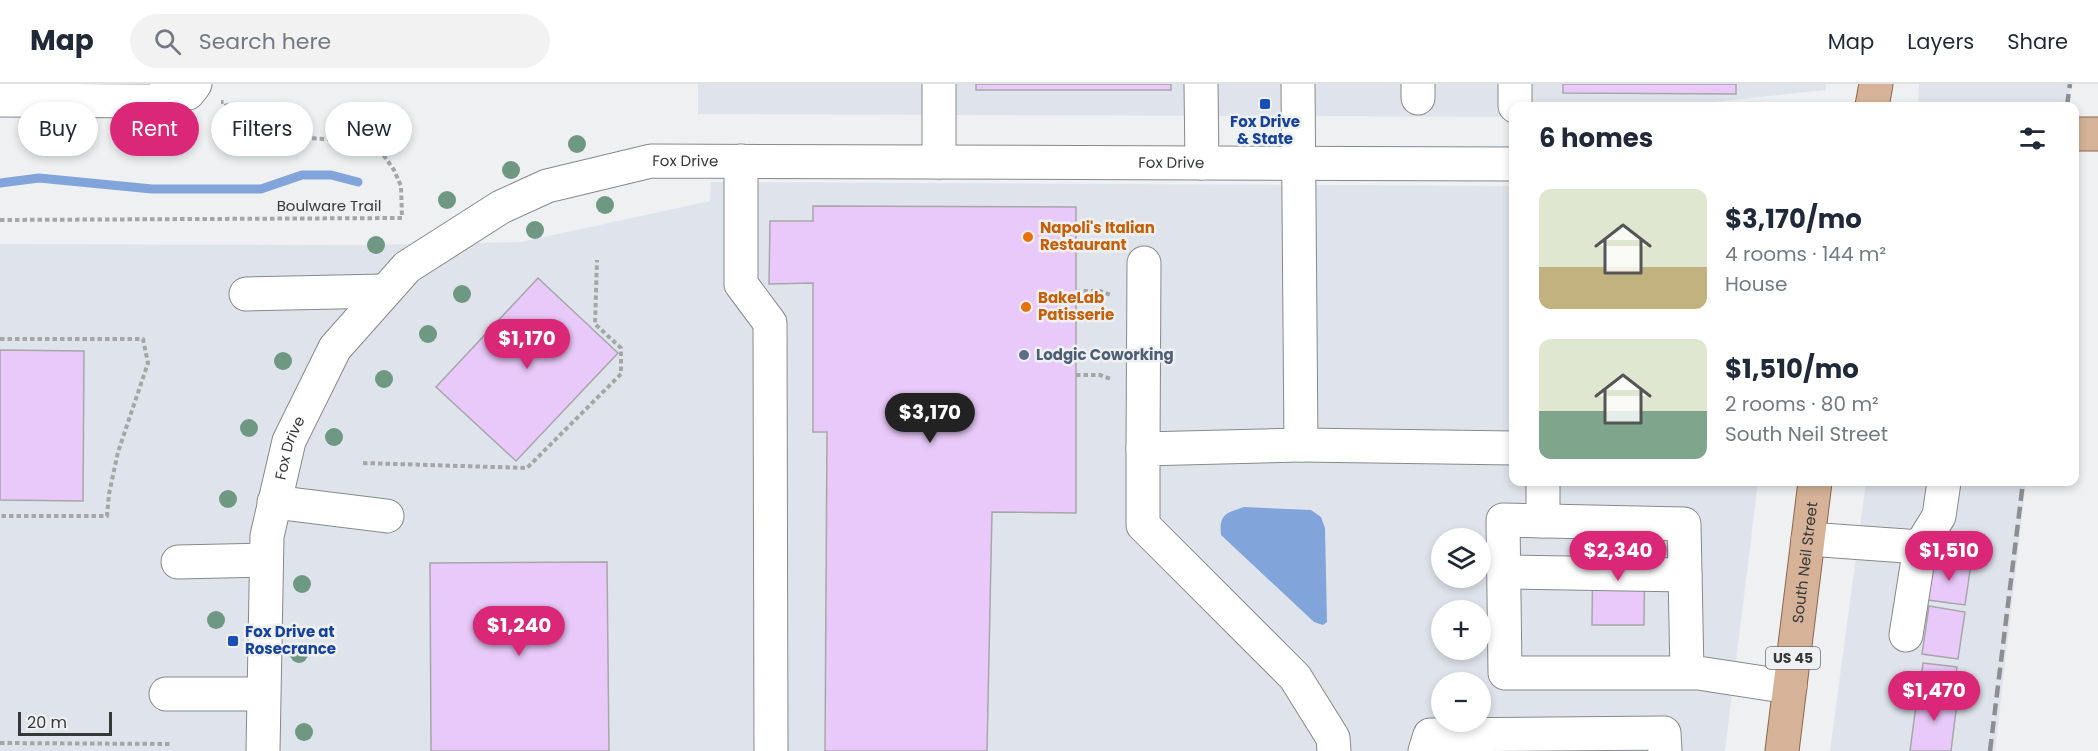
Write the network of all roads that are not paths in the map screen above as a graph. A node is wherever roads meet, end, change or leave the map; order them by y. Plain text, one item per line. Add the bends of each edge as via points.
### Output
1 (939, 84) edge
2 (1201, 84) edge
3 (1298, 84) edge
4 (1515, 84) edge
5 (1876, 84) edge
6 (205, 90) edge
7 (0, 100) edge
8 (1515, 102) edge
9 (1873, 102) edge
10 (2079, 134) edge
11 (2098, 134) edge
12 (741, 161) junction
13 (939, 162) junction
14 (1202, 163) junction
15 (1298, 163) junction
16 (1509, 164) edge
17 (1144, 263) dead end
18 (384, 291) junction
19 (246, 294) dead end
20 (1301, 446) junction
21 (1143, 448) junction
22 (1509, 448) edge
23 (1543, 486) edge
24 (1815, 486) edge
25 (1943, 486) edge
26 (274, 502) junction
27 (387, 516) dead end
28 (1543, 521) junction
29 (1808, 539) junction
30 (1920, 547) junction
31 (266, 560) junction
32 (178, 562) dead end
33 (1504, 572) junction
34 (1685, 574) junction
35 (1906, 635) dead end
36 (1687, 674) junction
37 (1790, 687) junction
38 (166, 694) dead end
39 (263, 694) junction
40 (264, 751) edge
41 (771, 751) edge
42 (1335, 751) edge
43 (1425, 751) edge
44 (1665, 751) edge
45 (1782, 751) edge

1 - 13 street
2 - 14 street
3 - 15 street
4 - 8 street
5 - 9 main road
6 - 7 street via 151,101
10 - 11 main road
12 - 13 street, Fox Drive
12 - 18 street, Fox Drive via 651,161 548,186 501,207 407,267
12 - 41 street via 741,284 770,323
13 - 14 street, Fox Drive
14 - 15 street, Fox Drive
15 - 16 street, Fox Drive
15 - 20 street
17 - 21 street
18 - 19 street
18 - 26 street, Fox Drive via 335,348 316,384 289,441
20 - 21 street
20 - 22 street
21 - 42 street via 1143,525 1295,676 1333,738
23 - 28 street
24 - 29 main road, South Neil Street / US 45
25 - 30 street via 1939,516
26 - 27 street
26 - 31 street, Fox Drive
28 - 33 street via 1503,520
28 - 34 street via 1684,524
29 - 30 street
29 - 37 main road, South Neil Street / US 45
30 - 35 street
31 - 32 street
31 - 39 street, Fox Drive
33 - 34 street
33 - 36 street via 1505,674
34 - 36 street
36 - 37 street
37 - 45 main road, South Neil Street / US 45
38 - 39 street
39 - 40 street, Fox Drive
43 - 44 street via 1430,735 1665,733

